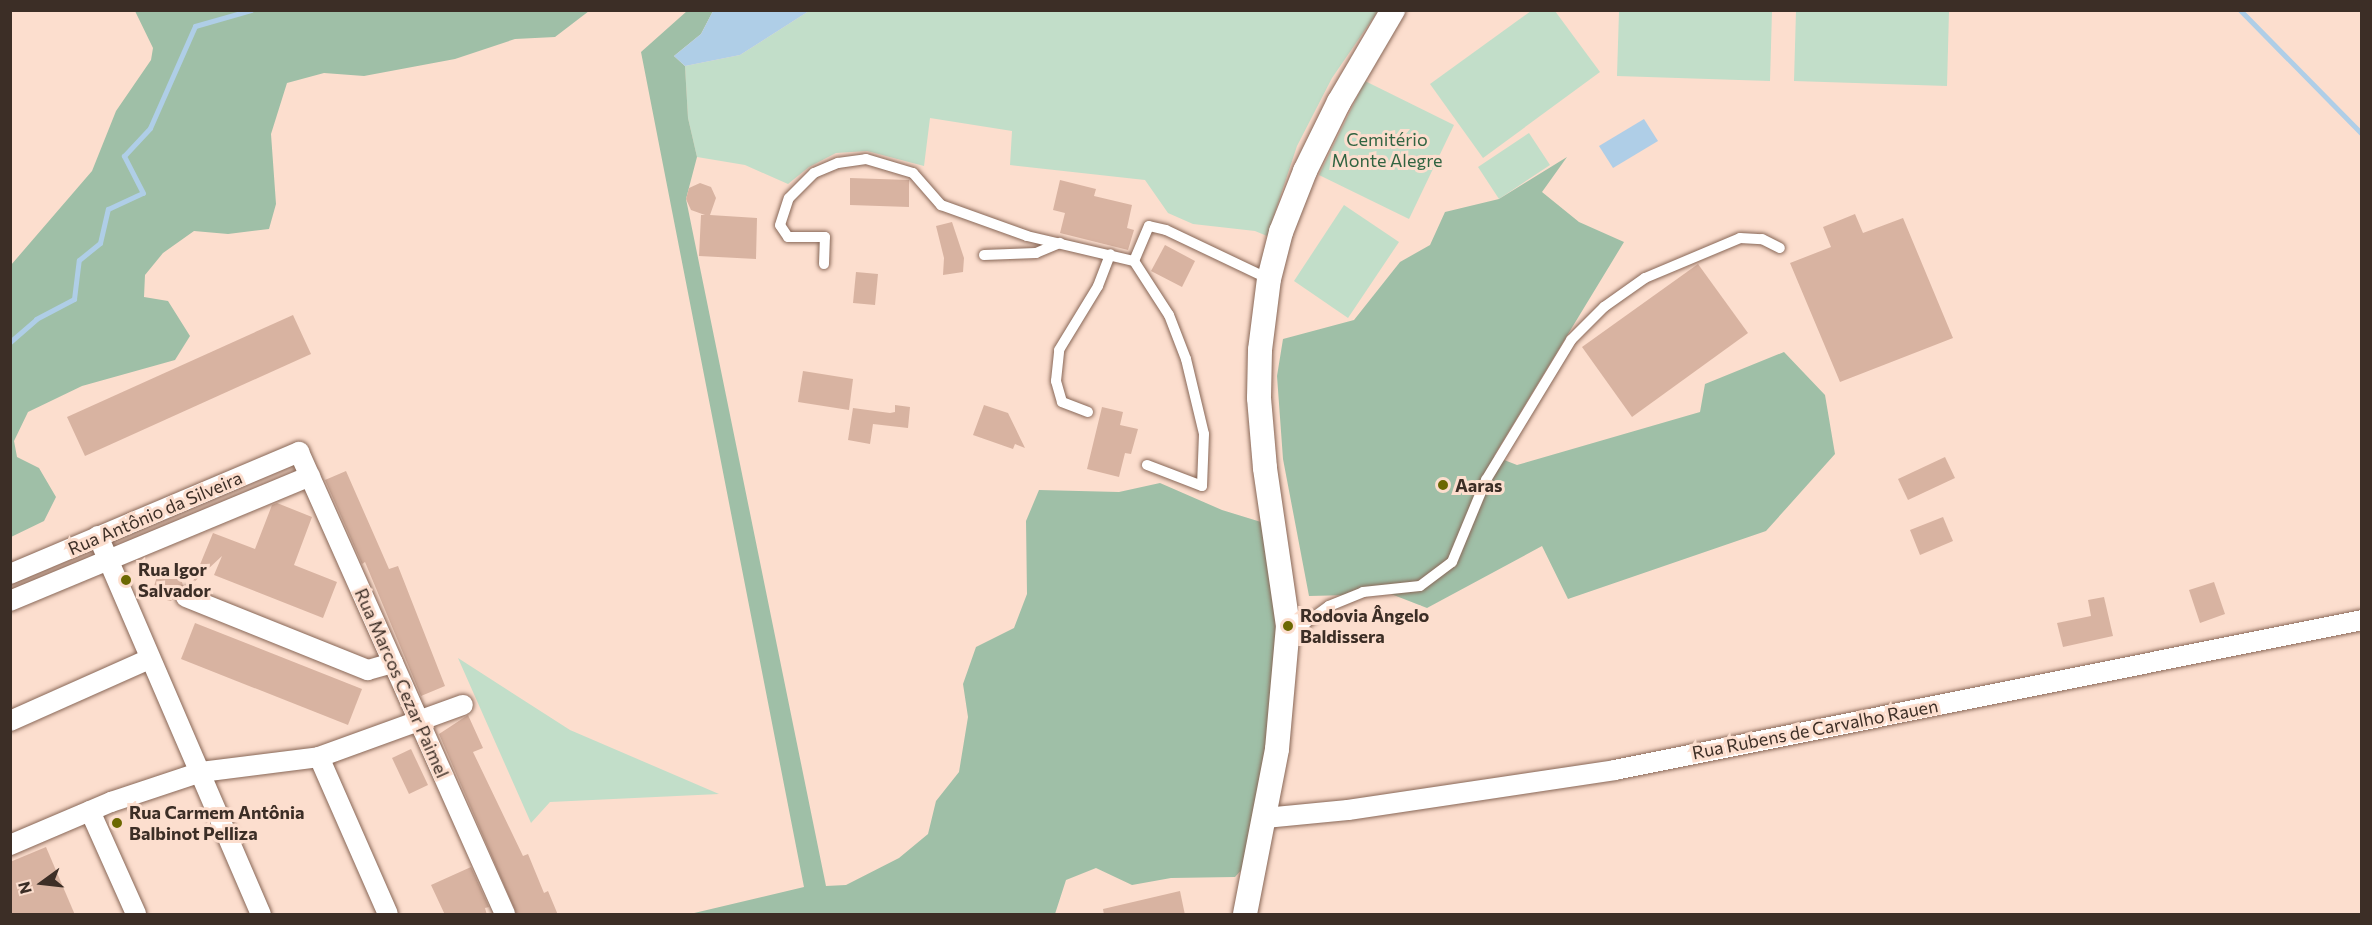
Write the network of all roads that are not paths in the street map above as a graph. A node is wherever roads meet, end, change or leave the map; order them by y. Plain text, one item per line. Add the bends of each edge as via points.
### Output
1 (1394, 10) edge
2 (1060, 243) junction
3 (1780, 248) dead end
4 (1110, 254) junction
5 (984, 255) dead end
6 (1134, 261) junction
7 (824, 264) dead end
8 (1269, 279) junction
9 (1088, 412) dead end
10 (299, 452) joint
11 (1147, 465) dead end
12 (310, 476) junction
13 (98, 536) junction
14 (108, 561) junction
15 (10, 574) edge
16 (186, 597) dead end
17 (10, 601) edge
18 (2361, 620) edge
19 (1286, 647) junction
20 (149, 659) junction
21 (393, 663) junction
22 (464, 705) dead end
23 (10, 721) edge
24 (419, 721) junction
25 (319, 757) junction
26 (201, 772) junction
27 (90, 811) junction
28 (1265, 818) junction
29 (10, 845) edge
30 (136, 915) edge
31 (261, 915) edge
32 (388, 915) edge
33 (505, 915) edge
34 (1245, 915) edge

1 - 8 street via 1339,102 1305,171 1281,232
2 - 4 lane
2 - 5 lane via 1036,253
2 - 7 lane via 1027,236 941,205 913,173 866,159 838,163 814,173 789,198 780,225 788,237 825,237
3 - 19 lane via 1762,239 1740,238 1646,278 1604,307 1571,340 1486,480 1452,562 1420,586 1363,592 1329,606 1307,622
4 - 6 lane
4 - 9 lane via 1098,286 1059,351 1056,381 1062,402
6 - 8 lane via 1149,226 1166,230
6 - 11 lane via 1169,315 1186,359 1204,434 1202,486
8 - 19 street via 1260,350 1259,398 1288,626
10 - 12 street, Rua Marcos Cezar Paimel
10 - 13 street, Rua Antônio da Silveira
12 - 14 street, Rua Antônio da Silveira
12 - 21 street, Rua Marcos Cezar Paimel
13 - 14 street
13 - 15 street, Rua Antônio da Silveira
14 - 17 street, Rua Antônio da Silveira
14 - 20 street
16 - 21 street via 368,670
18 - 28 street, Rua Rubens de Carvalho Rauen via 1615,770 1348,810
19 - 28 street via 1277,749
20 - 23 street
20 - 26 street
21 - 24 street, Rua Marcos Cezar Paimel
22 - 24 street
24 - 25 street
24 - 33 street, Rua Marcos Cezar Paimel
25 - 26 street
25 - 32 street
26 - 27 street
26 - 31 street
27 - 29 street
27 - 30 street
28 - 34 street

